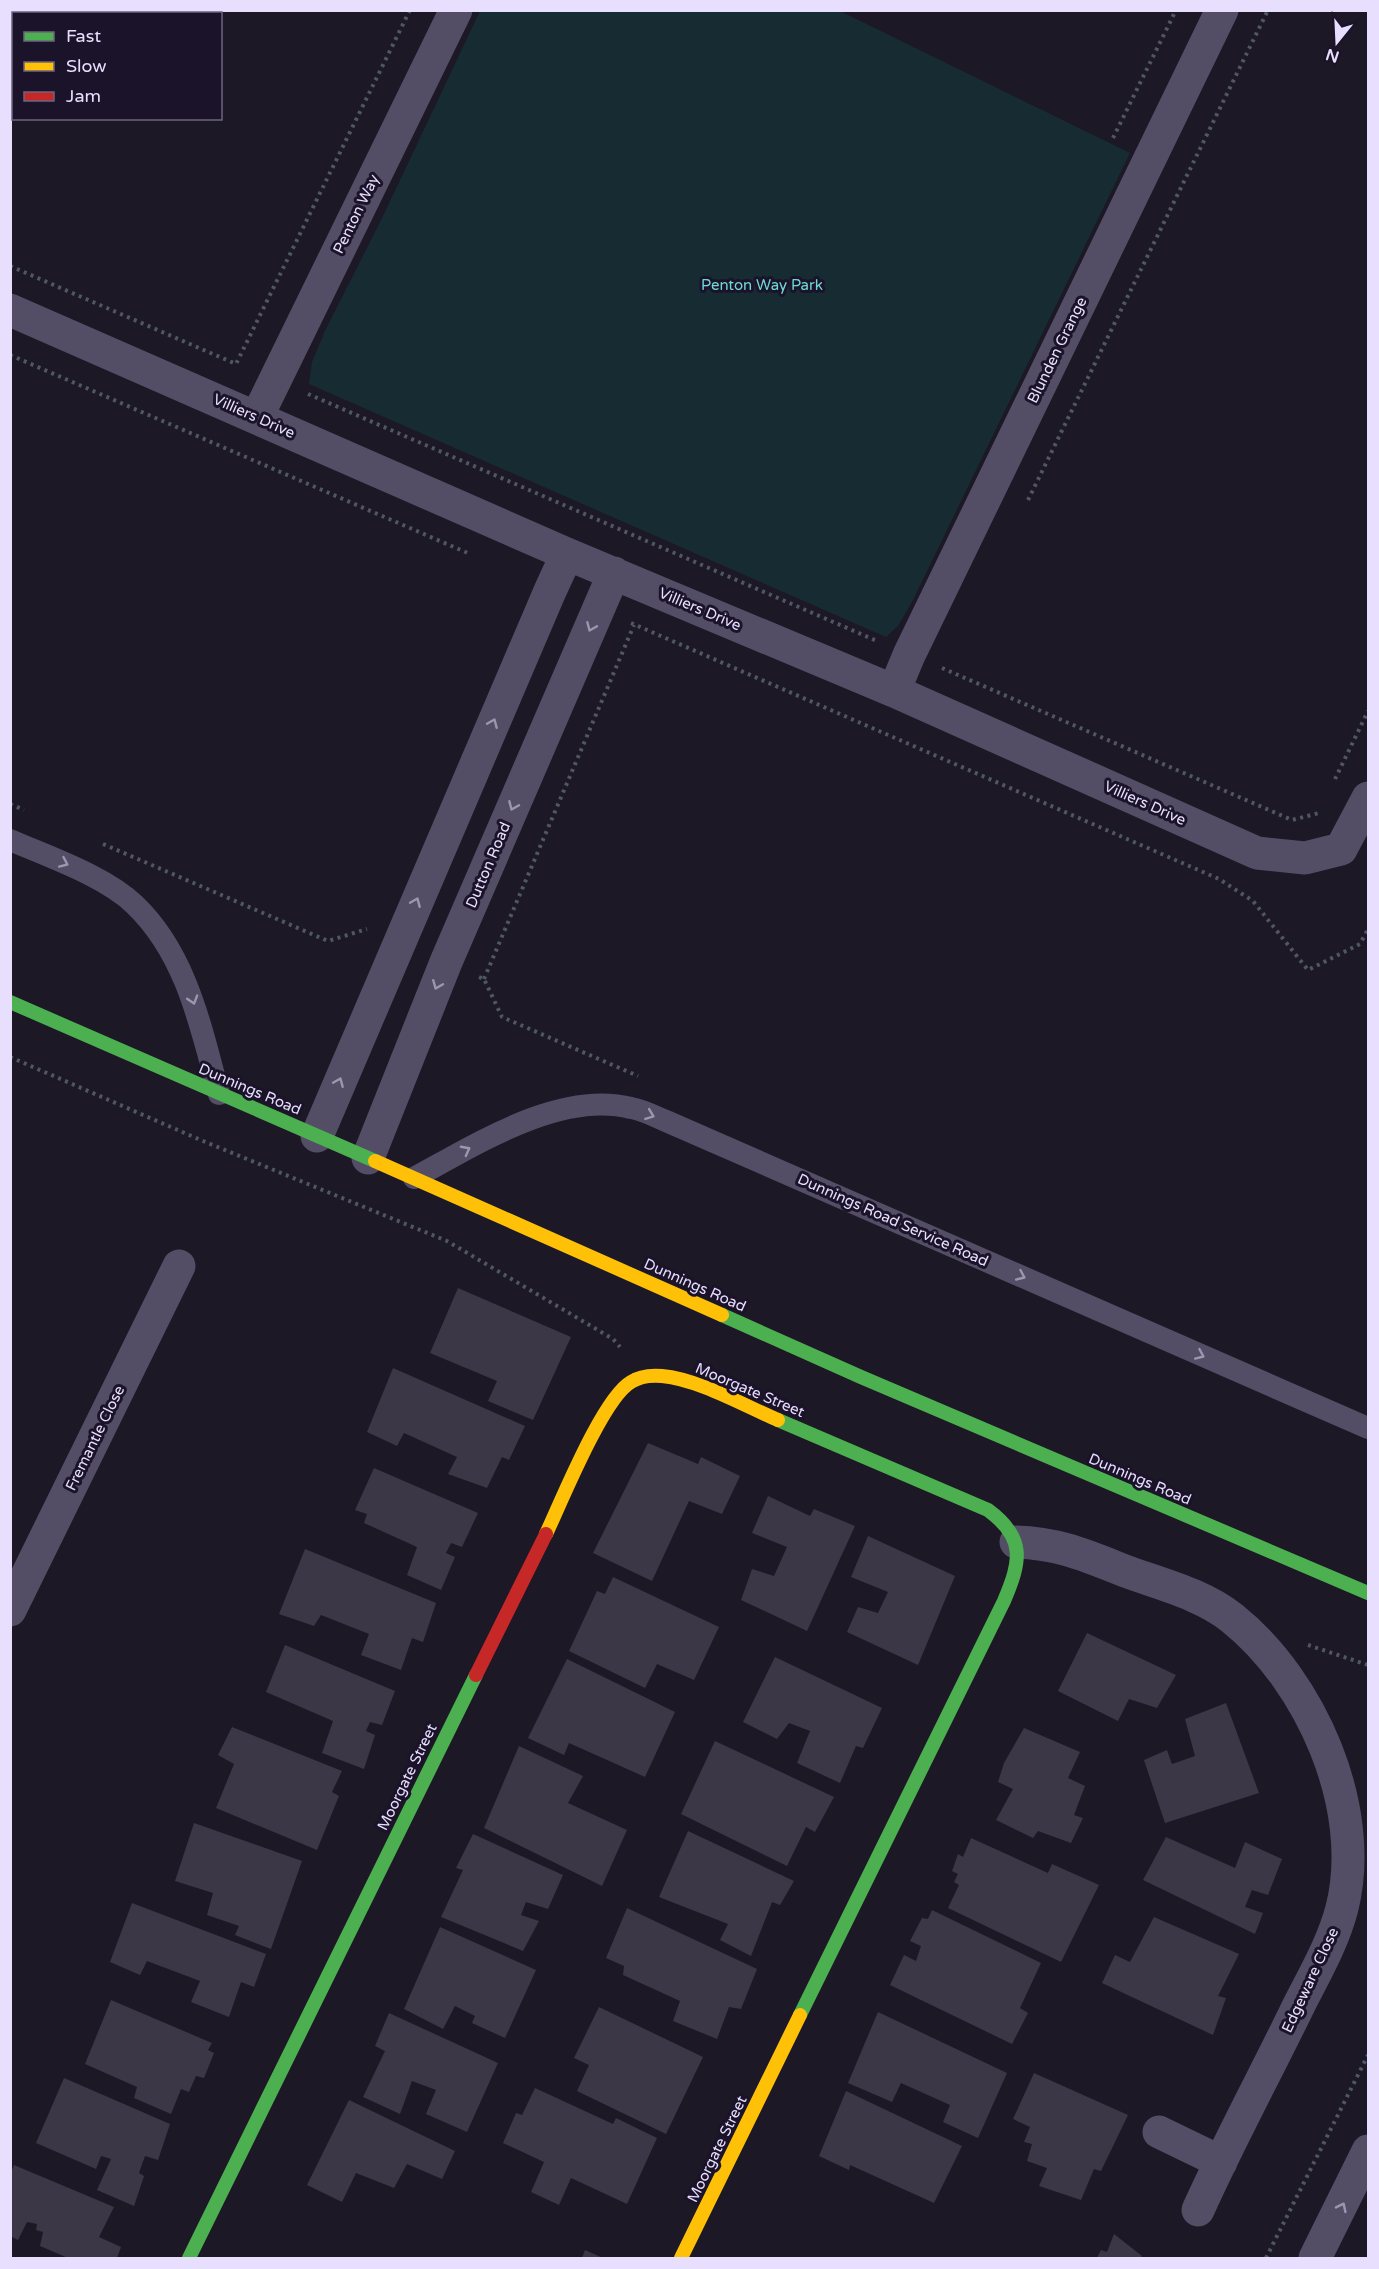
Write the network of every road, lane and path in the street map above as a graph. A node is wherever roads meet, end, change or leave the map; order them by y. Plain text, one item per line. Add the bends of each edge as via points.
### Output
1 (410, 10) edge
2 (456, 10) edge
3 (1176, 10) edge
4 (1222, 10) edge
5 (1268, 10) edge
6 (1113, 138) dead end
7 (10, 266) edge
8 (10, 310) edge
9 (10, 355) edge
10 (236, 364) junction
11 (275, 380) junction
12 (257, 417) junction
13 (552, 500) junction
14 (1023, 510) dead end
15 (535, 538) junction
16 (567, 554) junction
17 (475, 556) dead end
18 (614, 573) junction
19 (598, 610) junction
20 (634, 625) junction
21 (909, 655) junction
22 (949, 659) dead end
23 (944, 669) junction
24 (894, 691) junction
25 (1368, 711) edge
26 (1334, 783) dead end
27 (1368, 798) edge
28 (1323, 803) dead end
29 (10, 840) edge
30 (1368, 929) edge
31 (484, 979) dead end
32 (10, 1002) edge
33 (10, 1057) edge
34 (219, 1094) junction
35 (316, 1136) junction
36 (368, 1158) junction
37 (414, 1178) junction
38 (179, 1266) dead end
39 (645, 1376) junction
40 (1368, 1428) edge
41 (1016, 1542) junction
42 (1368, 1593) edge
43 (10, 1610) edge
44 (1264, 1648) junction
45 (1368, 1665) edge
46 (1368, 2055) edge
47 (1159, 2132) dead end
48 (1368, 2151) edge
49 (1221, 2162) junction
50 (1198, 2210) dead end
51 (189, 2259) edge
52 (681, 2259) edge
53 (1266, 2259) edge
54 (1315, 2259) edge

1 - 10 path
2 - 11 street, Penton Way
3 - 6 path
4 - 21 street, Blunden Grange
5 - 14 path
7 - 10 path
8 - 12 street, Villiers Drive
9 - 17 path
10 - 11 path
11 - 12 street, Penton Way
11 - 13 path
12 - 15 street, Villiers Drive
13 - 15 path
13 - 21 path
15 - 16 street, Villiers Drive
16 - 18 street, Villiers Drive
35 -> 16 street
18 - 19 street, Dutton Road
18 - 24 street, Villiers Drive
19 - 20 path
19 -> 36 street, Dutton Road via 451,951
20 - 30 path via 1218,879 1253,901 1308,970 1360,944
20 - 31 path
21 - 23 path
21 - 24 street, Blunden Grange
22 - 23 path
23 - 28 path via 1292,820 1318,813
24 - 27 street, Villiers Drive via 1257,853 1305,858 1341,849
25 - 26 path
29 -> 34 lane via 92,876 135,904 160,935 186,981
32 - 34 street, Dunnings Road
33 - 39 path via 447,1241 613,1338
34 - 35 street, Dunnings Road
35 - 36 street, Dunnings Road
36 - 37 street, Dunnings Road
37 -> 40 lane, Dunnings Road Service Road via 550,1111 592,1104 631,1107
37 - 42 street, Dunnings Road via 904,1396
38 - 43 street, Fremantle Close
39 - 41 street, Moorgate Street via 671,1376 692,1383 988,1510 1001,1518
39 - 51 street, Moorgate Street via 622,1387 604,1413
41 - 44 street, Edgeware Close via 1042,1543 1074,1552 1201,1599 1232,1617
41 - 52 street, Moorgate Street via 1017,1573 1004,1602
44 - 45 path via 1292,1642 1306,1644
44 - 49 street, Edgeware Close via 1296,1688 1312,1716 1339,1788 1346,1822 1348,1875 1336,1929
46 - 53 path
47 - 49 street
54 -> 48 street
49 - 50 street, Edgeware Close

